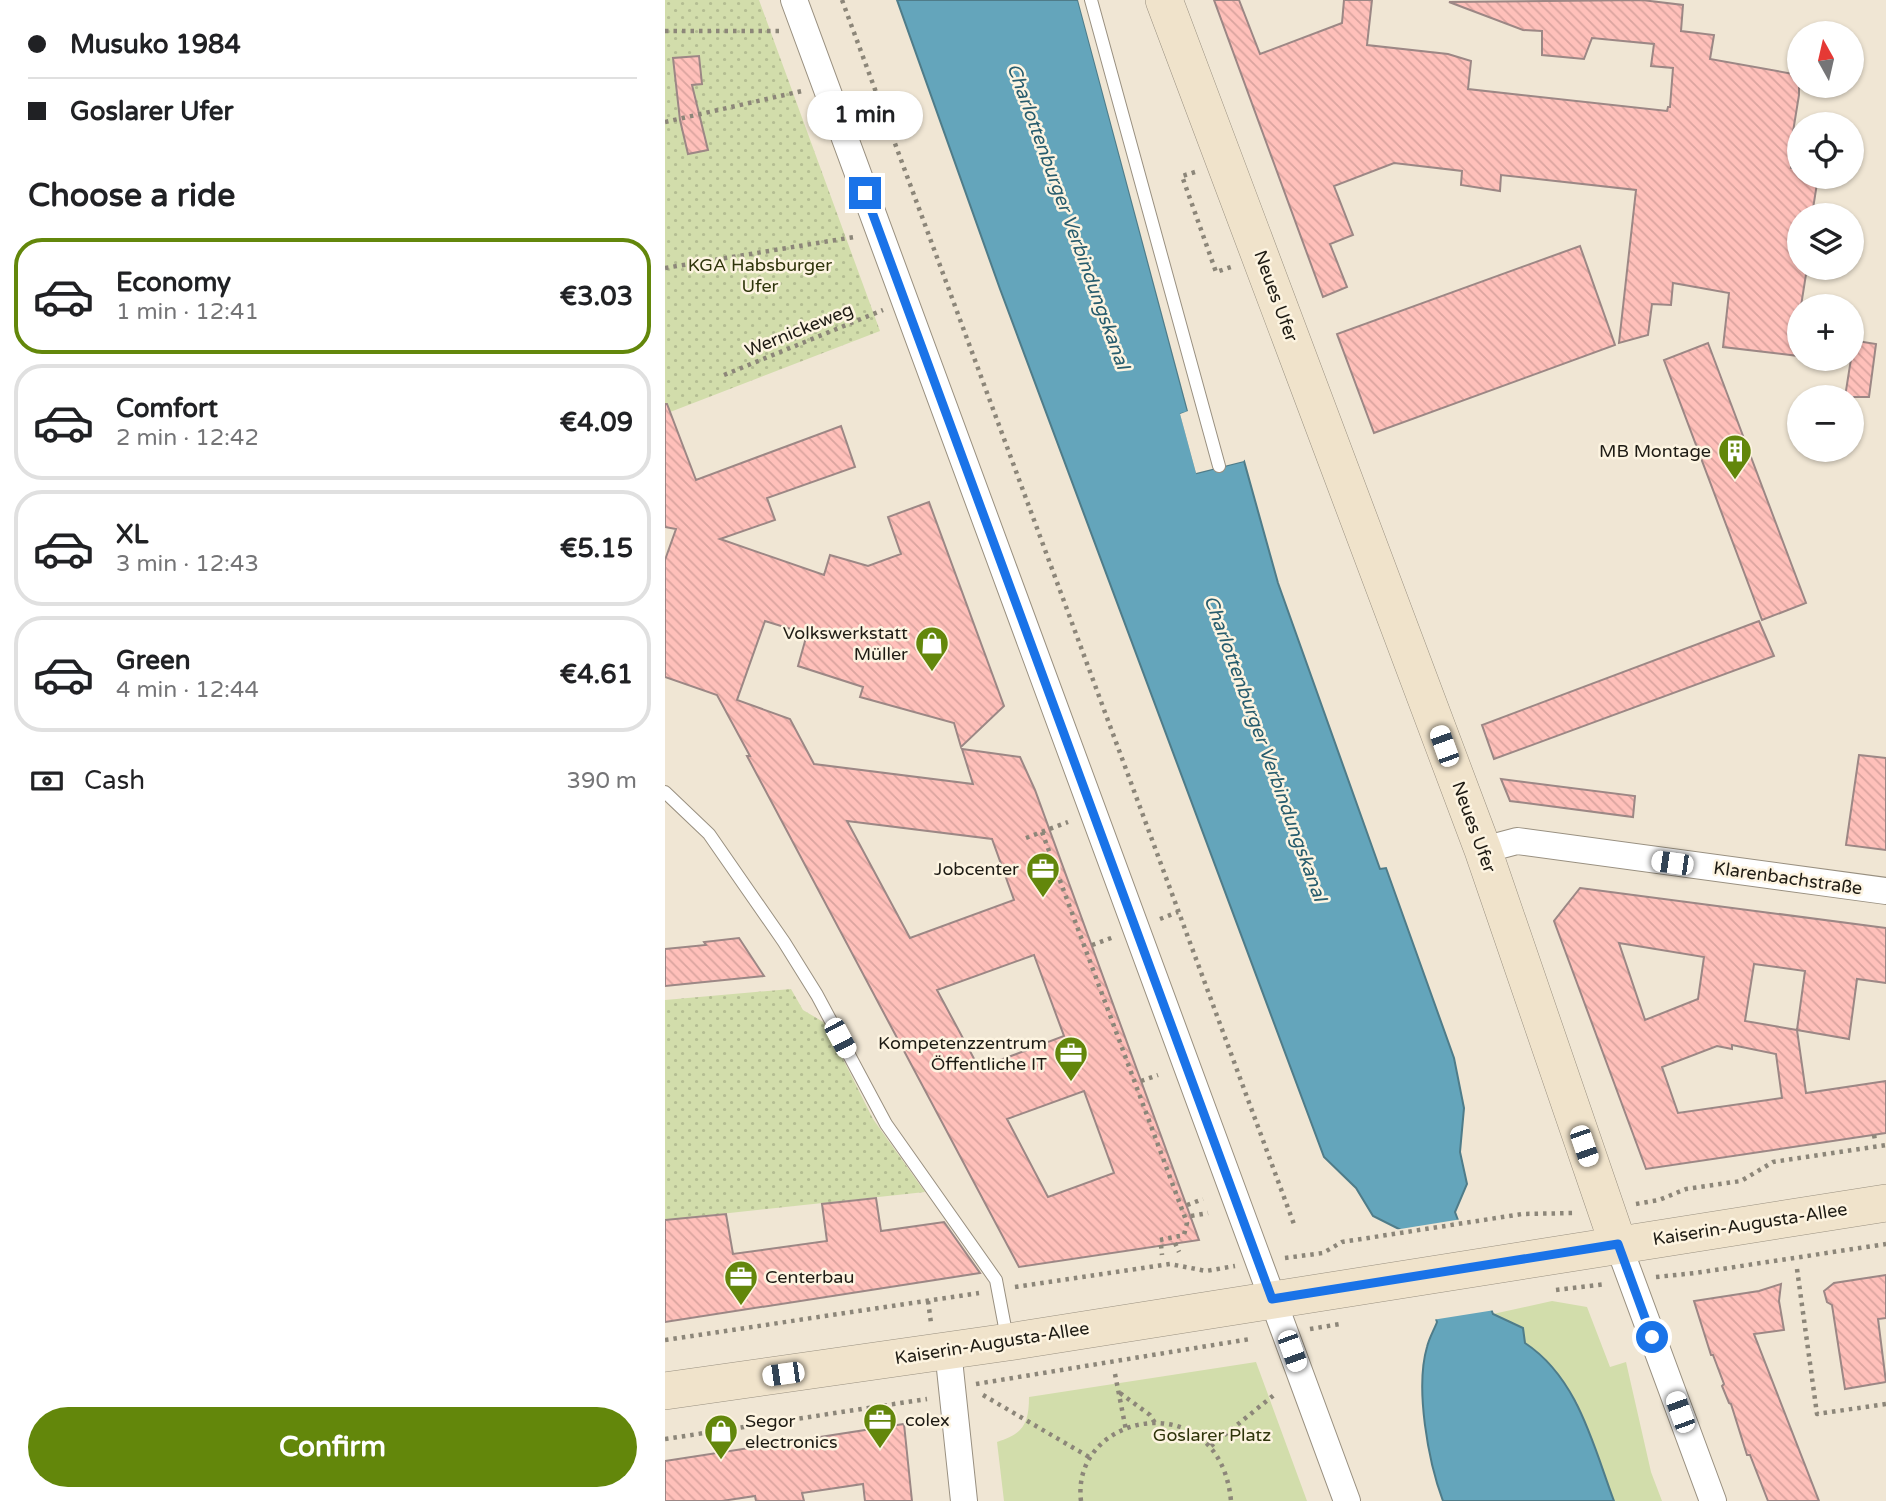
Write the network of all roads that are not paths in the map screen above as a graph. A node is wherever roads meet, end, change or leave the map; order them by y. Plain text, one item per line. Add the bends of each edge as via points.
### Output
1 (794, 0) edge
2 (1091, 0) edge
3 (1164, 0) edge
4 (1219, 466) dead end
5 (665, 792) edge
6 (1483, 850) junction
7 (1886, 891) edge
8 (1886, 1203) edge
9 (1618, 1244) junction
10 (1272, 1299) junction
11 (940, 1338) junction
12 (1008, 1342) junction
13 (665, 1391) edge
14 (964, 1501) edge
15 (1347, 1501) edge
16 (1713, 1501) edge

1 - 10 street
2 - 4 lane
3 - 6 street, Neues Ufer
5 - 12 lane via 709,834 785,942 886,1124 996,1280
6 - 7 street, Klarenbachstraße via 1517,841
6 - 9 street, Neues Ufer
8 - 9 street, Kaiserin-Augusta-Allee
9 - 10 street, Kaiserin-Augusta-Allee via 1553,1267 1359,1285
9 - 16 street, Neues Ufer
10 - 12 street, Kaiserin-Augusta-Allee
10 - 15 street
11 - 12 street, Kaiserin-Augusta-Allee
11 - 13 street, Kaiserin-Augusta-Allee
11 - 14 street

